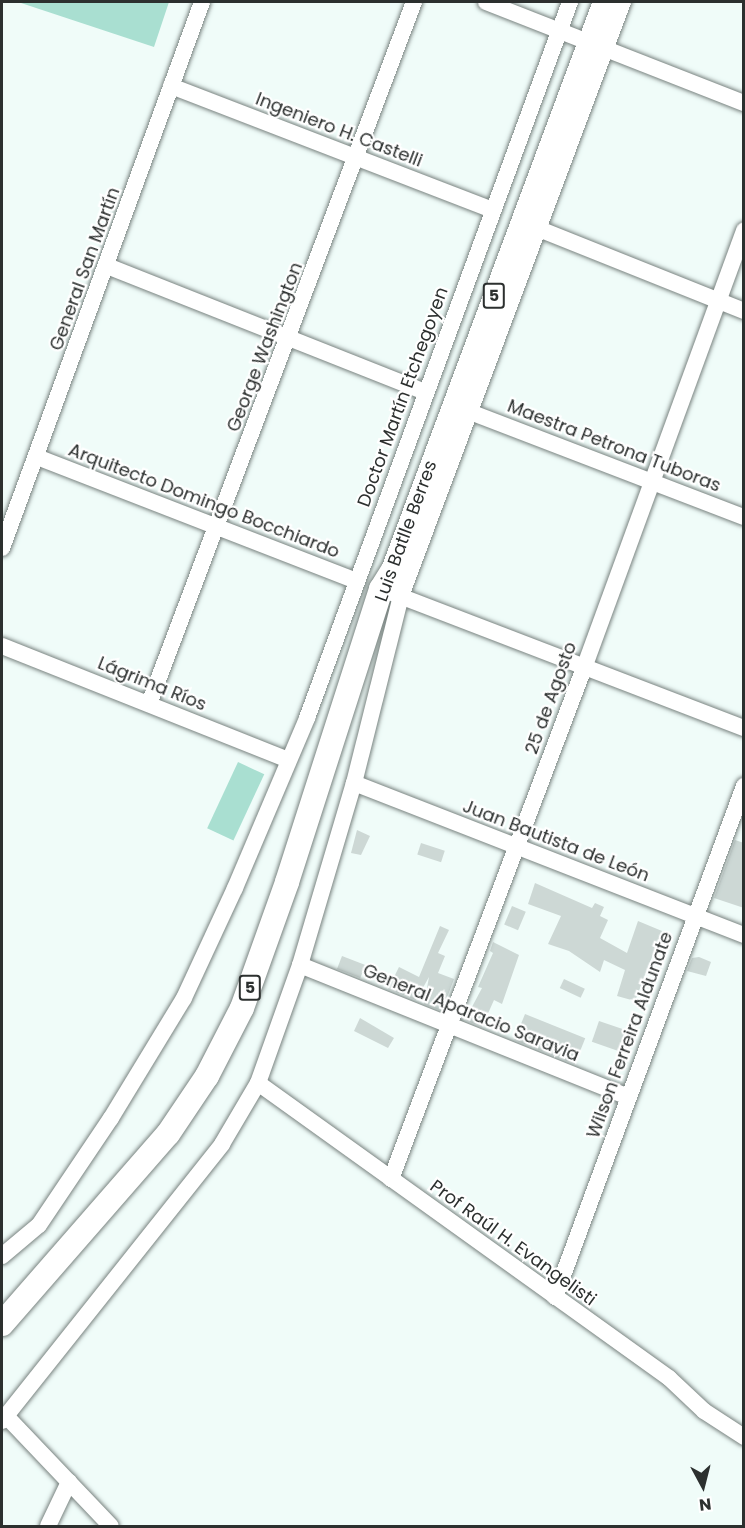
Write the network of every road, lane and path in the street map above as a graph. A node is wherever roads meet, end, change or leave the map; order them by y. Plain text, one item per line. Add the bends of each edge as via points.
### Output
1 (202, 2) edge
2 (414, 2) edge
3 (486, 2) edge
4 (570, 2) edge
5 (588, 2) edge
6 (605, 2) edge
7 (623, 2) edge
8 (583, 39) junction
9 (171, 86) junction
10 (744, 103) edge
11 (357, 158) junction
12 (493, 210) junction
13 (539, 229) junction
14 (744, 230) edge
15 (107, 266) junction
16 (718, 301) junction
17 (744, 311) edge
18 (289, 339) junction
19 (425, 392) junction
20 (470, 412) junction
21 (37, 457) junction
22 (650, 481) junction
23 (744, 517) edge
24 (217, 528) junction
25 (2, 548) edge
26 (357, 581) junction
27 (391, 593) junction
28 (2, 646) edge
29 (584, 668) junction
30 (149, 704) junction
31 (744, 728) edge
32 (288, 760) junction
33 (354, 783) junction
34 (744, 786) edge
35 (517, 846) junction
36 (694, 916) junction
37 (744, 935) edge
38 (300, 965) junction
39 (449, 1026) junction
40 (258, 1083) junction
41 (628, 1097) junction
42 (391, 1179) junction
43 (2, 1256) edge
44 (555, 1297) junction
45 (2, 1324) edge
46 (4, 1420) edge
47 (744, 1437) edge
48 (69, 1482) junction
49 (48, 1527) edge
50 (111, 1527) edge

1 - 9 street, General San Martín
2 - 11 street, George Washington
3 - 8 street
4 - 8 street, Doctor Martín Etchegoyen
5 - 8 highway, 5
6 - 8 highway, 5
7 - 8 street, Luis Batlle Berres
8 - 10 street
8 - 12 street, Doctor Martín Etchegoyen
8 - 13 street, Luis Batlle Berres
8 - 27 highway, 5 via 394,568
9 - 11 street, Ingeniero H. Castelli
9 - 15 street, General San Martín
11 - 12 street, Ingeniero H. Castelli
11 - 18 street, George Washington
12 - 19 street, Doctor Martín Etchegoyen
13 - 16 street
13 - 20 street, Luis Batlle Berres
14 - 16 street, 25 de Agosto
15 - 18 street
15 - 21 street, General San Martín
16 - 17 street
16 - 22 street, 25 de Agosto
18 - 19 street
18 - 24 street, George Washington
19 - 26 street, Doctor Martín Etchegoyen
20 - 22 street, Maestra Petrona Tuboras
20 - 27 street, Luis Batlle Berres
21 - 24 street, Arquitecto Domingo Bocchiardo
21 - 25 street, General San Martín
22 - 23 street, Maestra Petrona Tuboras
22 - 29 street, 25 de Agosto
24 - 26 street, Arquitecto Domingo Bocchiardo
24 - 30 street, George Washington
26 - 32 street, Doctor Martín Etchegoyen
27 - 29 street
27 - 33 street, Luis Batlle Berres
27 - 45 highway, 5 via 273,926 207,1076 168,1134
28 - 30 street, Lágrima Ríos
29 - 31 street
29 - 35 street, 25 de Agosto
30 - 32 street, Lágrima Ríos
32 - 43 street, Doctor Martín Etchegoyen via 184,998 111,1118 39,1225
33 - 35 street, Juan Bautista de León
33 - 38 street, Luis Batlle Berres
34 - 36 street, Wilson Ferreira Aldunate
35 - 36 street, Juan Bautista de León
35 - 39 street, 25 de Agosto
36 - 37 street, Juan Bautista de León
36 - 41 street, Wilson Ferreira Aldunate
38 - 39 street, General Aparacio Saravia
38 - 40 street, Luis Batlle Berres
39 - 41 street, General Aparacio Saravia
39 - 42 street, 25 de Agosto
40 - 42 street, Prof Raúl H. Evangelisti
40 - 46 street, Luis Batlle Berres via 222,1144
41 - 44 street, Wilson Ferreira Aldunate
42 - 44 street, Prof Raúl H. Evangelisti
44 - 47 street, Prof Raúl H. Evangelisti
46 - 48 street
48 - 49 street
48 - 50 street

